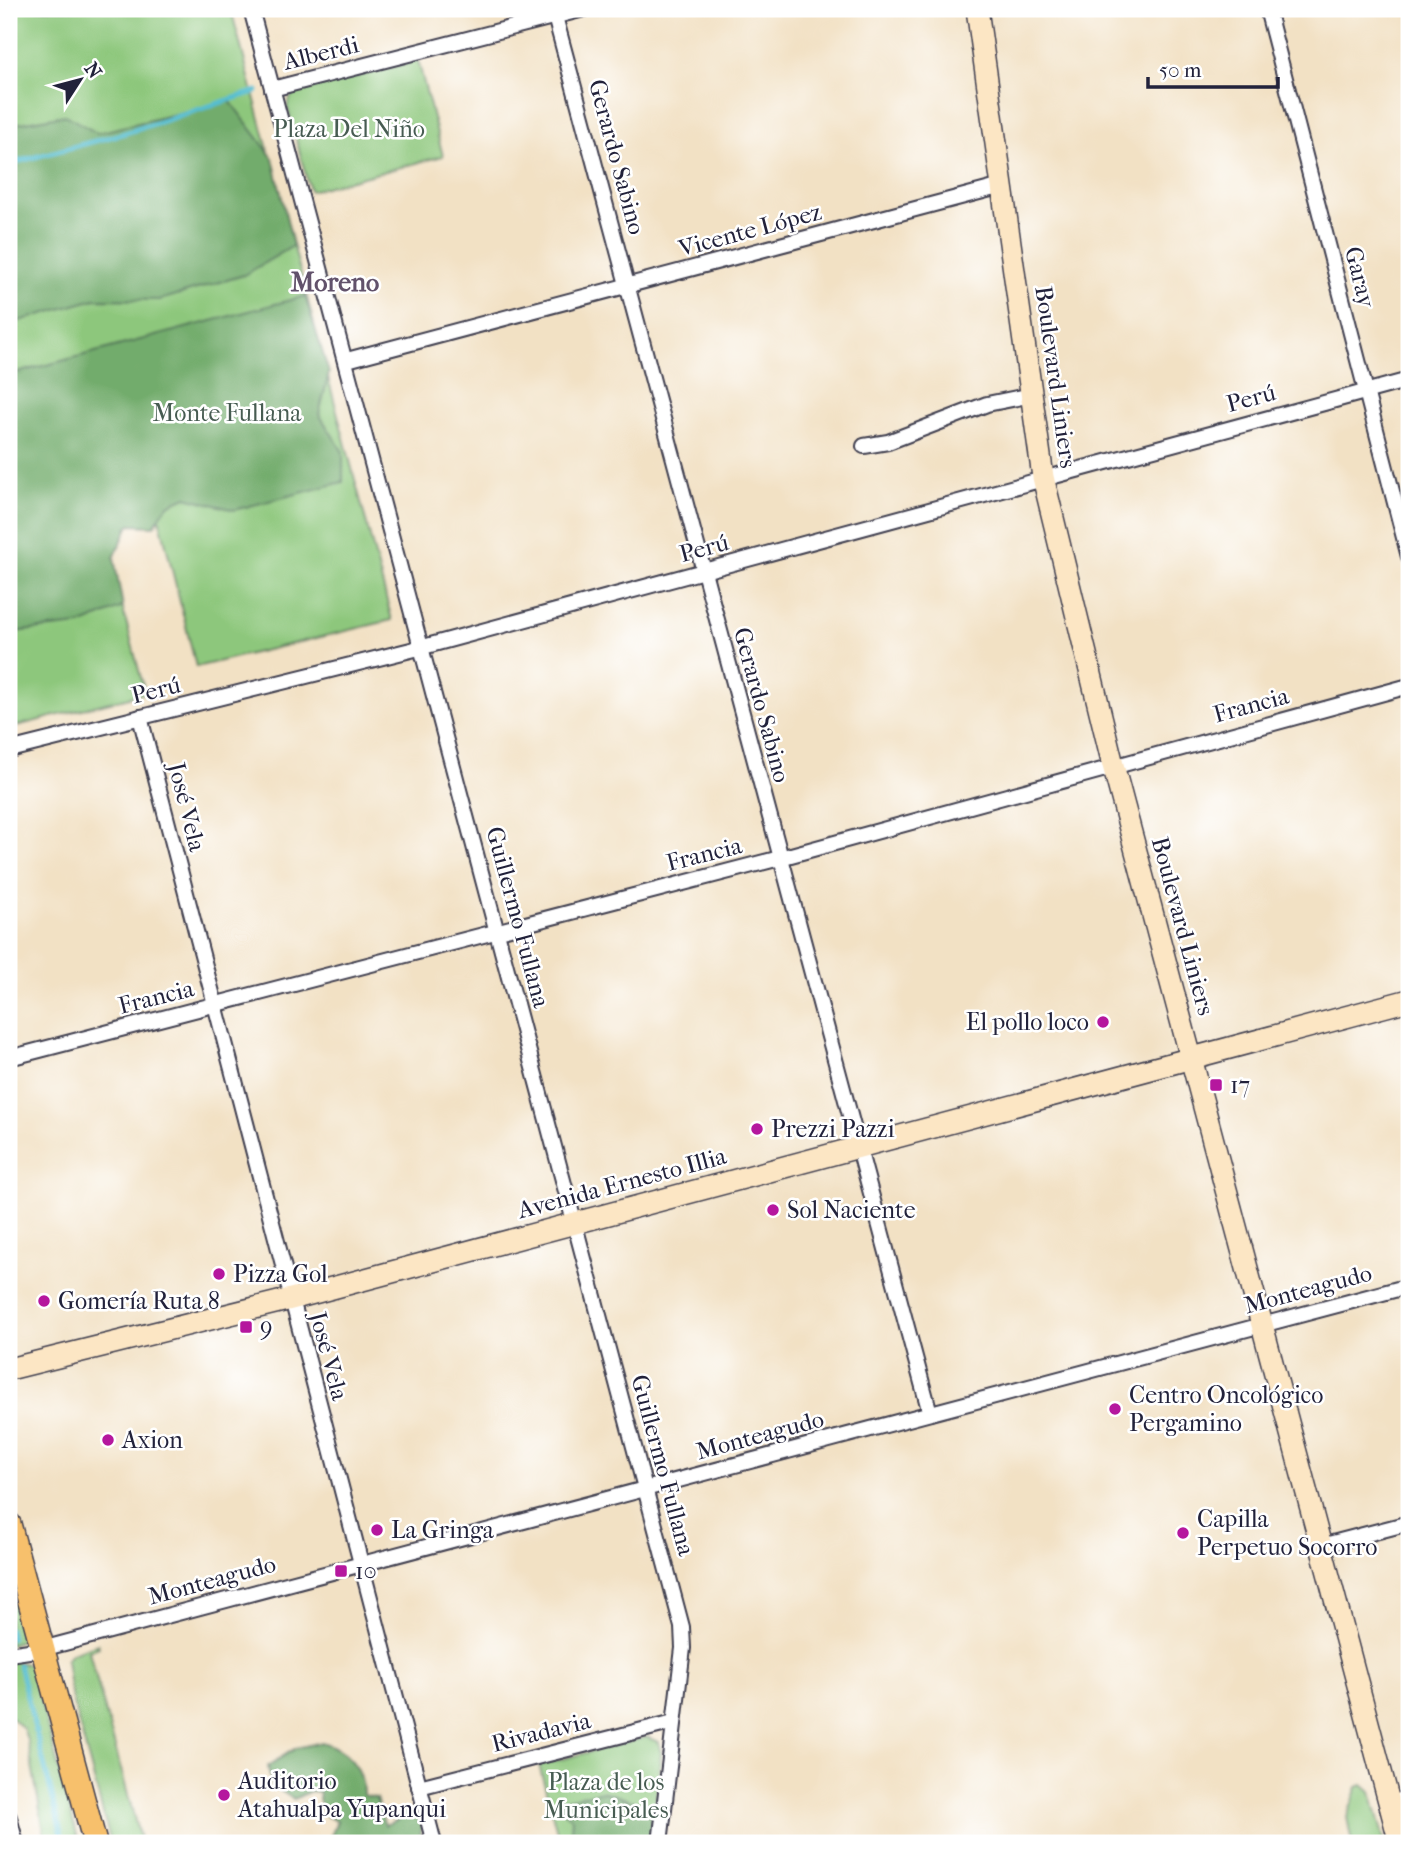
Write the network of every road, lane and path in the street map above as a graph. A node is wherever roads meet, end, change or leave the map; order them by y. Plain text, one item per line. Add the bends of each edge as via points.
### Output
1 (251, 9) edge
2 (584, 9) edge
3 (977, 9) edge
4 (1267, 9) edge
5 (555, 13) edge
6 (272, 89) junction
7 (1003, 186) junction
8 (628, 286) junction
9 (347, 360) junction
10 (1409, 380) edge
11 (1366, 391) junction
12 (1032, 396) junction
13 (864, 446) dead end
14 (1043, 477) junction
15 (1409, 557) edge
16 (702, 572) junction
17 (423, 647) junction
18 (1409, 686) edge
19 (140, 717) junction
20 (9, 750) edge
21 (1113, 765) junction
22 (779, 858) junction
23 (498, 930) junction
24 (1409, 1000) edge
25 (214, 1005) junction
26 (9, 1058) edge
27 (1192, 1060) junction
28 (859, 1147) junction
29 (576, 1223) junction
30 (1409, 1286) edge
31 (291, 1299) junction
32 (1262, 1325) junction
33 (9, 1369) edge
34 (930, 1413) junction
35 (645, 1489) junction
36 (1409, 1523) edge
37 (9, 1524) edge
38 (1321, 1546) junction
39 (359, 1564) junction
40 (42, 1649) junction
41 (9, 1654) edge
42 (674, 1722) junction
43 (419, 1787) junction
44 (1400, 1800) edge
45 (9, 1817) edge
46 (16, 1843) edge
47 (95, 1843) edge
48 (435, 1843) edge
49 (660, 1843) edge
50 (1401, 1843) edge

1 - 6 street, Guillermo Fullana
2 - 5 street, Alberdi
3 - 7 main road, Boulevard Liniers
4 - 11 street, Garay
5 - 6 street, Alberdi
5 - 8 street, Gerardo Sabino
6 - 9 street, Guillermo Fullana
7 - 8 street, Vicente López
7 - 12 main road, Boulevard Liniers
8 - 9 street, Vicente López
8 - 16 street, Gerardo Sabino
9 - 17 street, Guillermo Fullana
10 - 11 street, Perú
11 - 14 street, Perú
11 - 15 street, Garay
12 - 13 street via 987,404 888,442
12 - 14 main road, Boulevard Liniers
14 - 16 street, Perú
14 - 21 main road, Boulevard Liniers
16 - 17 street, Perú
16 - 22 street, Gerardo Sabino
17 - 19 street, Perú
17 - 23 street, Guillermo Fullana
18 - 21 street, Francia
19 - 20 street, Perú
19 - 25 street, José Vela
21 - 22 street, Francia
21 - 27 main road, Boulevard Liniers
22 - 23 street, Francia
22 - 28 street, Gerardo Sabino
23 - 25 street, Francia
23 - 29 street, Guillermo Fullana
24 - 27 main road, Avenida Ernesto Illia
25 - 26 street, Francia
25 - 31 street, José Vela
27 - 28 main road, Avenida Ernesto Illia
27 - 32 main road, Boulevard Liniers
28 - 29 main road, Avenida Ernesto Illia
28 - 34 street, Gerardo Sabino
29 - 31 main road, Avenida Ernesto Illia
29 - 35 street, Guillermo Fullana
30 - 32 street, Monteagudo
31 - 33 main road, Avenida Ernesto Illia
31 - 39 street, José Vela
32 - 34 street, Monteagudo
32 - 38 main road, Boulevard Liniers
34 - 35 street, Monteagudo
35 - 39 street, Monteagudo
35 - 42 street, Guillermo Fullana via 682,1628
36 - 38 street
37 - 40 main road
38 - 44 main road, Boulevard Liniers
39 - 40 street, Monteagudo
39 - 43 street, José Vela
40 - 41 street, Monteagudo
40 - 47 main road
42 - 43 street, Rivadavia
42 - 49 street, Guillermo Fullana
43 - 48 street, José Vela
44 - 50 main road, Boulevard Liniers
45 - 46 street

